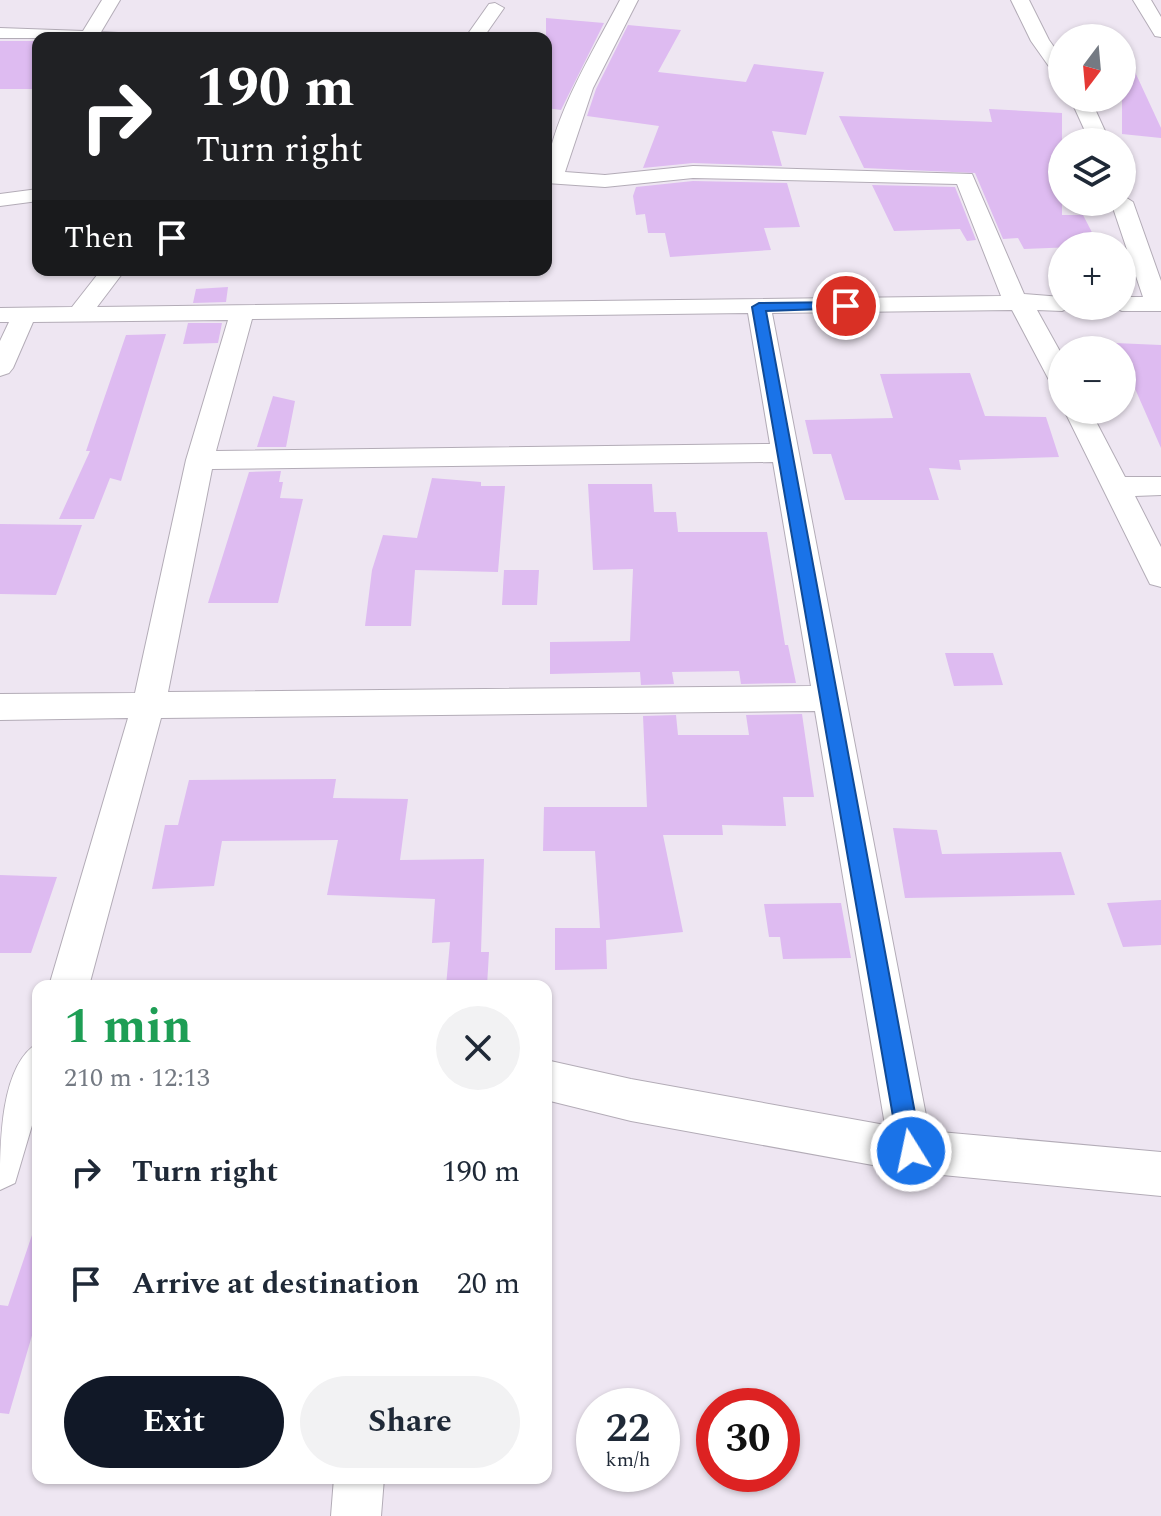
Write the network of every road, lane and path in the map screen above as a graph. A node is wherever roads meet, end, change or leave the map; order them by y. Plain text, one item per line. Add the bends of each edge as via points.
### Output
1 (111, 0) edge
2 (629, 0) edge
3 (1020, 0) edge
4 (1142, 0) edge
5 (495, 8) dead end
6 (92, 32) edge
7 (478, 32) edge
8 (1161, 32) edge
9 (0, 33) edge
10 (32, 35) edge
11 (1048, 52) edge
12 (552, 169) edge
13 (552, 177) edge
14 (32, 196) edge
15 (0, 200) edge
16 (1127, 216) edge
17 (108, 276) edge
18 (1019, 303) junction
19 (1048, 304) edge
20 (1136, 304) edge
21 (1159, 304) edge
22 (759, 307) junction
23 (12, 315) edge
24 (78, 315) junction
25 (241, 315) junction
26 (1048, 352) edge
27 (0, 368) edge
28 (1084, 424) edge
29 (784, 453) junction
30 (200, 460) junction
31 (1161, 486) edge
32 (1117, 487) junction
33 (1161, 576) edge
34 (830, 698) junction
35 (149, 703) junction
36 (0, 707) edge
37 (71, 980) edge
38 (24, 1081) edge
39 (552, 1081) edge
40 (911, 1151) junction
41 (0, 1168) edge
42 (1161, 1174) edge
43 (359, 1484) edge
44 (356, 1516) edge

1 - 6 street
2 - 12 street via 583,88
3 - 11 street
4 - 8 street
5 - 7 street
9 - 10 street
13 - 18 street via 605,181 707,172 965,178
14 - 15 street
16 - 21 street
17 - 24 street
18 - 19 street
18 - 22 street
18 - 26 street
20 - 21 street
22 - 25 street
22 - 29 street
23 - 24 street
23 - 27 street
24 - 25 street
25 - 30 street
28 - 32 street
29 - 30 street
29 - 34 street
30 - 35 street
31 - 32 street
32 - 33 street
34 - 35 street
34 - 40 street
35 - 36 street
35 - 37 street
38 - 41 street
39 - 40 street
40 - 42 street
43 - 44 street

